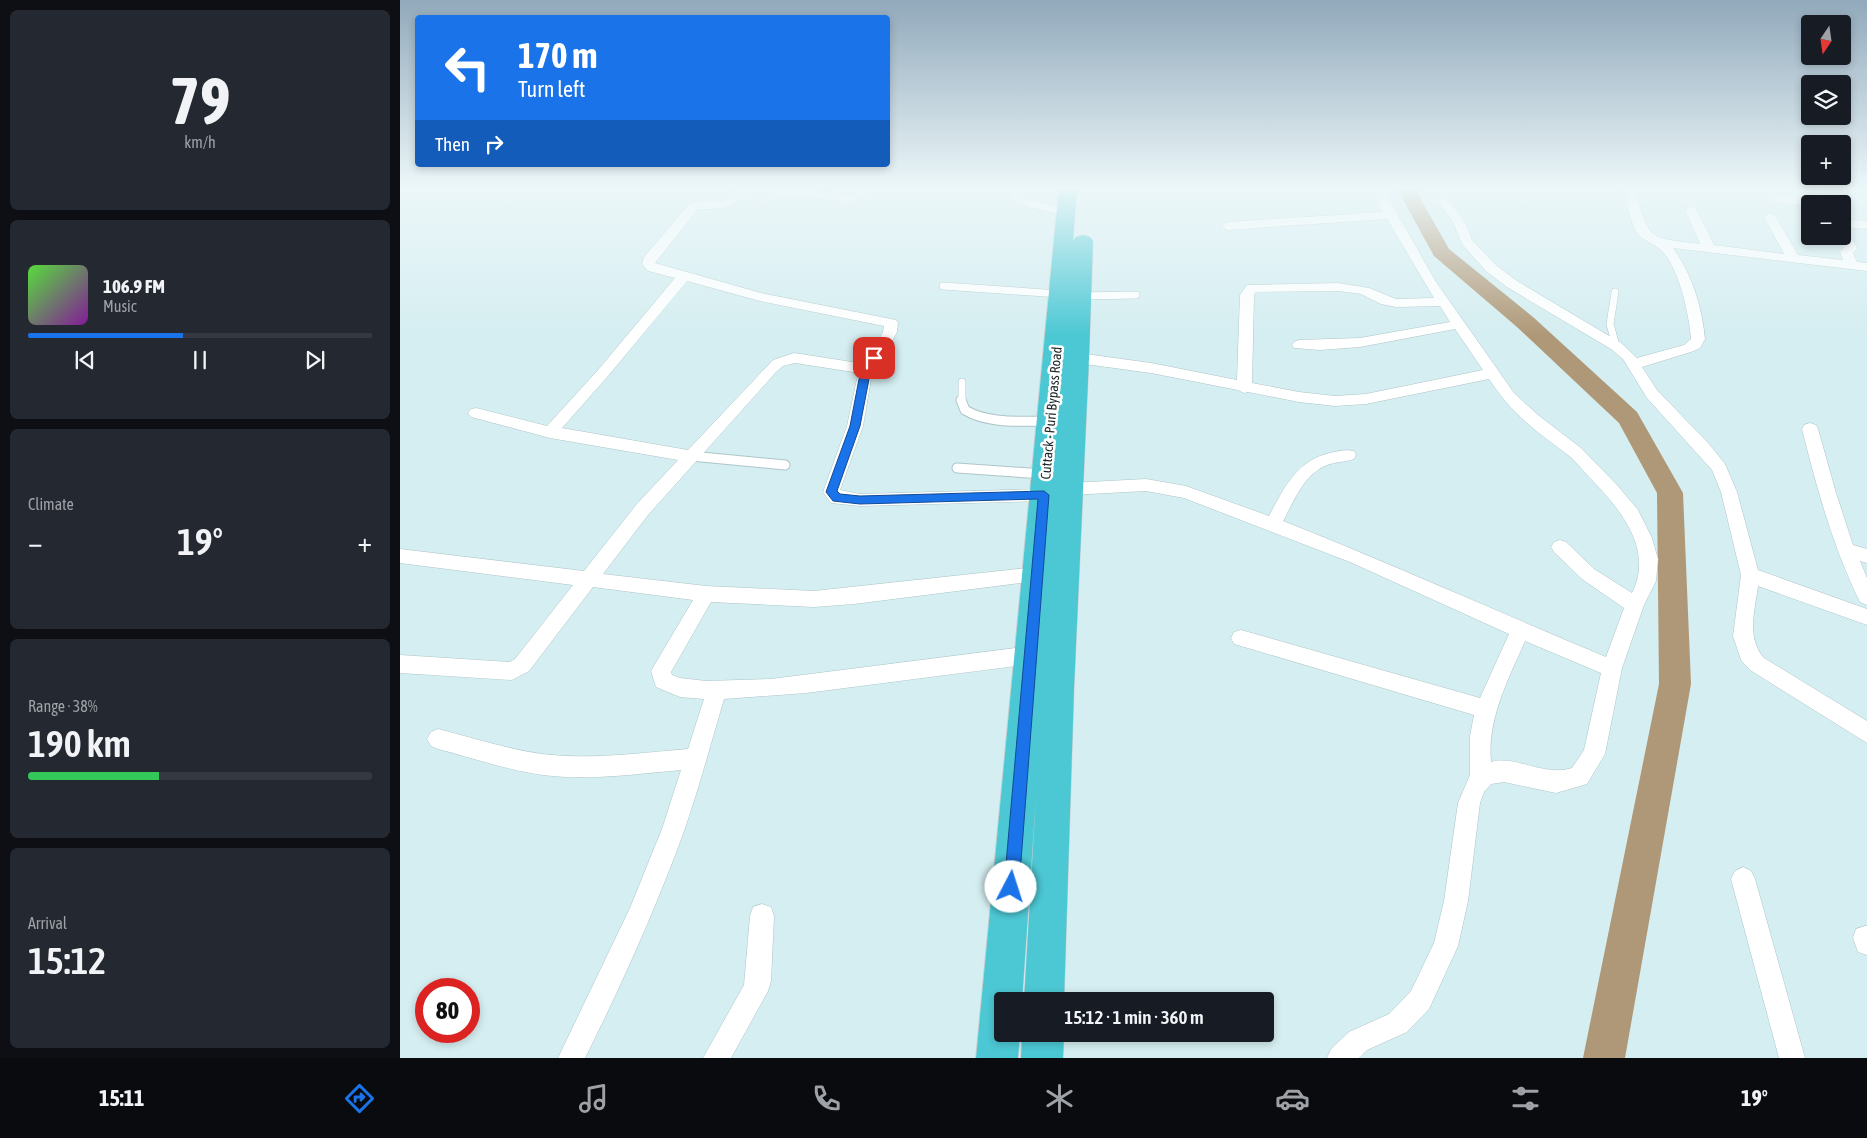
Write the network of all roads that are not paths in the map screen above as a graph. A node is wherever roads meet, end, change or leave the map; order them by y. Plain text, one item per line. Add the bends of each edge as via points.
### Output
1 (668, 236) edge
2 (1069, 236) edge
3 (1079, 236) edge
4 (1404, 236) edge
5 (1464, 236) edge
6 (1646, 236) edge
7 (1703, 236) edge
8 (1781, 236) edge
9 (1660, 243) junction
10 (1849, 245) edge
11 (1709, 249) junction
12 (1793, 258) junction
13 (1852, 265) junction
14 (1867, 267) edge
15 (684, 276) junction
16 (942, 286) dead end
17 (1615, 292) dead end
18 (1071, 295) junction
19 (1136, 295) dead end
20 (1445, 302) junction
21 (1460, 324) junction
22 (1299, 345) dead end
23 (1616, 346) junction
24 (1078, 358) junction
25 (1634, 364) junction
26 (868, 369) junction
27 (1494, 373) junction
28 (962, 382) dead end
29 (1244, 388) junction
30 (476, 413) dead end
31 (1050, 421) junction
32 (1810, 429) dead end
33 (550, 432) junction
34 (1348, 455) dead end
35 (691, 456) junction
36 (785, 465) dead end
37 (957, 468) dead end
38 (1053, 486) junction
39 (1273, 524) junction
40 (1560, 547) dead end
41 (1846, 550) junction
42 (400, 556) edge
43 (1867, 556) edge
44 (1036, 574) junction
45 (1750, 575) junction
46 (587, 579) junction
47 (706, 594) junction
48 (1867, 597) edge
49 (1635, 605) junction
50 (1867, 617) edge
51 (1520, 630) junction
52 (1241, 638) dead end
53 (1031, 654) junction
54 (400, 664) edge
55 (1612, 668) junction
56 (716, 690) junction
57 (1485, 709) junction
58 (1867, 733) edge
59 (438, 739) dead end
60 (695, 758) junction
61 (1482, 776) junction
62 (1743, 879) dead end
63 (762, 916) dead end
64 (1044, 992) edge
65 (1043, 1042) edge
66 (571, 1058) edge
67 (716, 1058) edge
68 (997, 1058) edge
69 (1042, 1058) edge
70 (1340, 1058) edge
71 (1792, 1058) edge

1 - 15 street via 648,264
2 - 18 highway, Cuttack - Puri Bypass Road
3 - 18 highway, Cuttack - Puri Bypass Road
4 - 20 street
5 - 23 street via 1492,269 1512,284
6 - 9 street
7 - 11 street
8 - 12 street
9 - 11 street
9 - 25 street via 1676,263 1693,310 1698,339 1689,348
10 - 13 street via 1851,248 1846,254
11 - 12 street
12 - 13 street
13 - 14 street
15 - 26 street via 760,297 891,323 890,332
15 - 33 street
16 - 18 lane
17 - 23 lane via 1610,324
18 - 19 lane
18 - 24 highway, Cuttack - Puri Bypass Road
18 - 31 highway, Cuttack - Puri Bypass Road
20 - 21 street
20 - 29 street via 1396,303 1338,287 1252,288 1247,295
21 - 22 street via 1346,346
21 - 27 street
23 - 25 street
24 - 29 street via 1151,368
24 - 38 highway, Cuttack - Puri Bypass Road
25 - 45 street via 1652,394 1719,468 1729,492
26 - 35 street via 805,359 778,363
26 - 38 street via 855,426 831,492 837,498 860,500
27 - 29 street via 1366,399 1308,398
27 - 49 street via 1509,397 1575,452 1632,514 1649,559 1647,581
28 - 31 lane via 961,403 973,414 1011,420
30 - 33 street
31 - 38 highway, Cuttack - Puri Bypass Road
32 - 41 street
33 - 35 street
34 - 39 street via 1321,462 1309,469 1299,479
35 - 36 lane
35 - 46 street via 642,510
37 - 38 lane
38 - 39 street via 1165,487
38 - 44 highway, Cuttack - Puri Bypass Road
38 - 64 highway, Cuttack - Puri Bypass Road via 1057,699
39 - 51 street via 1382,568
40 - 49 street via 1588,574
41 - 43 street
41 - 48 street
42 - 46 street
44 - 47 street via 814,599
44 - 53 highway, Cuttack - Puri Bypass Road
45 - 50 street
45 - 58 street via 1743,636 1748,654 1757,664
46 - 47 street
46 - 54 street via 522,665 512,671
47 - 56 street via 661,671 663,681 669,685
49 - 55 street
51 - 55 street
51 - 57 street
52 - 57 street
53 - 56 street via 800,686
53 - 68 highway, Cuttack - Puri Bypass Road
55 - 61 street via 1594,754 1579,777 1556,782 1497,771
56 - 60 street
57 - 61 street via 1478,756
59 - 60 street via 556,766
60 - 66 street via 654,878 608,988
61 - 70 street via 1472,788 1468,803 1456,901 1446,946 1420,1000 1398,1023 1358,1041
62 - 71 street
63 - 67 street via 755,991
65 - 69 highway

